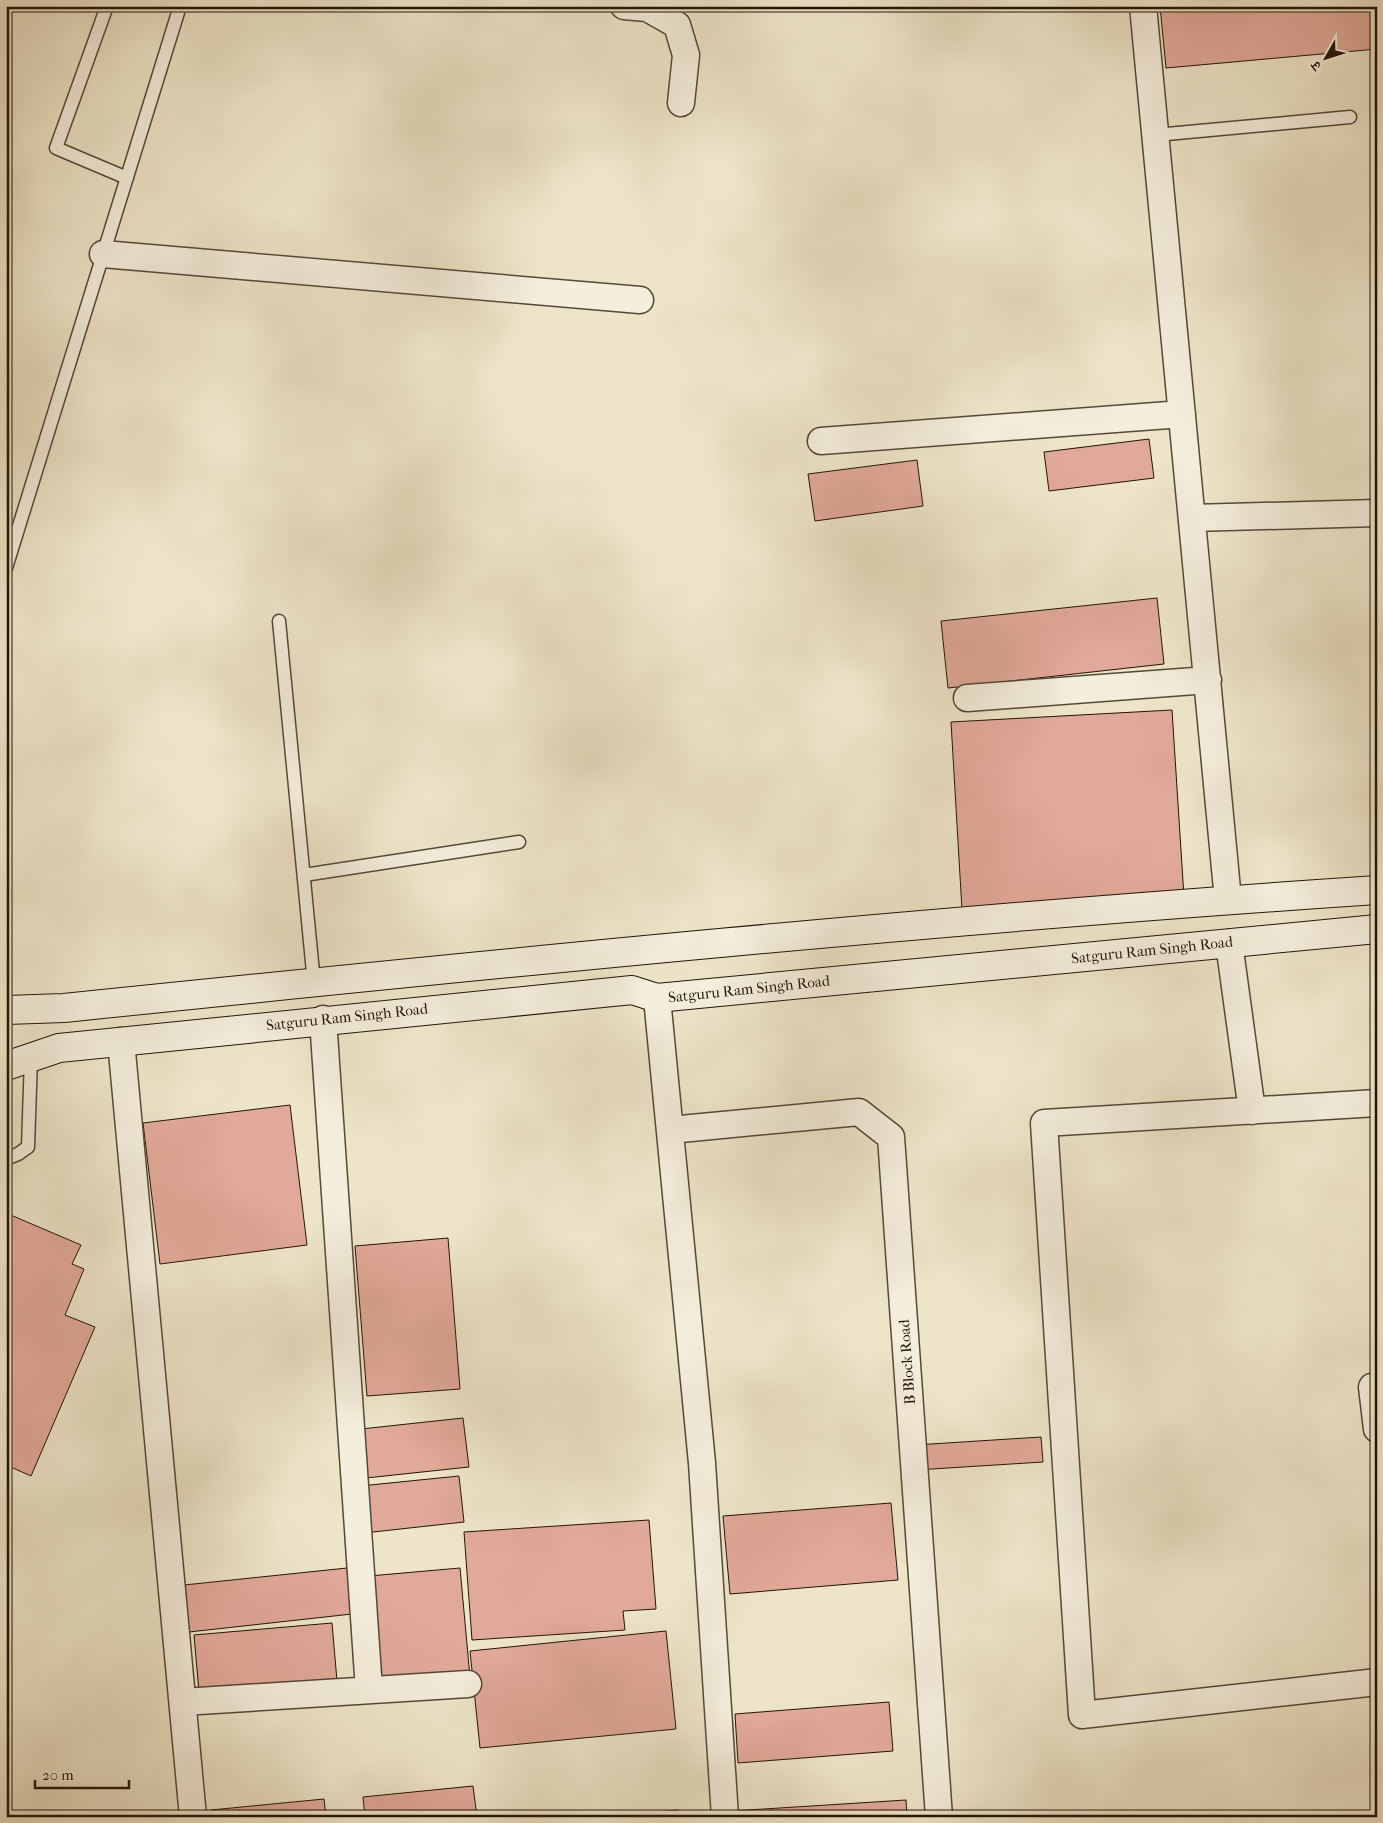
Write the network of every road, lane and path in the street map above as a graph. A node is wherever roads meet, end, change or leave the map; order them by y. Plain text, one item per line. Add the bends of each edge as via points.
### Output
1 (108, 6) edge
2 (180, 6) edge
3 (624, 6) edge
4 (1143, 6) edge
5 (681, 103) dead end
6 (1350, 117) dead end
7 (1156, 135) junction
8 (127, 178) junction
9 (103, 254) junction
10 (640, 300) dead end
11 (1182, 414) junction
12 (822, 441) dead end
13 (1377, 513) edge
14 (1192, 518) junction
15 (6, 568) edge
16 (279, 621) dead end
17 (1208, 680) junction
18 (967, 698) dead end
19 (519, 842) dead end
20 (304, 875) junction
21 (1377, 890) edge
22 (1228, 900) junction
23 (1377, 929) edge
24 (1229, 943) junction
25 (314, 983) junction
26 (657, 998) junction
27 (6, 1010) edge
28 (324, 1019) junction
29 (121, 1041) junction
30 (19, 1061) edge
31 (1377, 1103) edge
32 (1252, 1111) junction
33 (670, 1130) junction
34 (6, 1159) edge
35 (1372, 1387) dead end
36 (1377, 1429) edge
37 (1377, 1682) edge
38 (468, 1684) dead end
39 (370, 1690) junction
40 (183, 1702) junction
41 (193, 1817) edge
42 (725, 1817) edge
43 (939, 1817) edge

1 - 8 lane via 56,148
2 - 8 lane
3 - 5 street via 647,8 677,25 686,55
4 - 7 street
6 - 7 lane
7 - 11 street
8 - 9 lane
9 - 10 street
9 - 15 lane
11 - 12 street
11 - 14 street
13 - 14 street
14 - 17 street
16 - 20 lane
17 - 18 street
17 - 22 street
19 - 20 lane
20 - 25 lane
21 - 22 street
22 - 25 street via 638,949
23 - 24 street, Satguru Ram Singh Road
24 - 26 street, Satguru Ram Singh Road
24 - 32 street
25 - 27 street via 64,1008
26 - 28 street, Satguru Ram Singh Road via 632,990
26 - 33 street
28 - 29 street, Satguru Ram Singh Road
28 - 39 street
29 - 30 street, Satguru Ram Singh Road via 59,1048
29 - 40 street
30 - 34 lane via 28,1147
31 - 32 street
32 - 37 street via 1044,1123 1082,1715
33 - 42 street via 702,1463
33 - 43 street, B Block Road via 860,1112 891,1138
35 - 36 street
38 - 39 street
39 - 40 street
40 - 41 street

